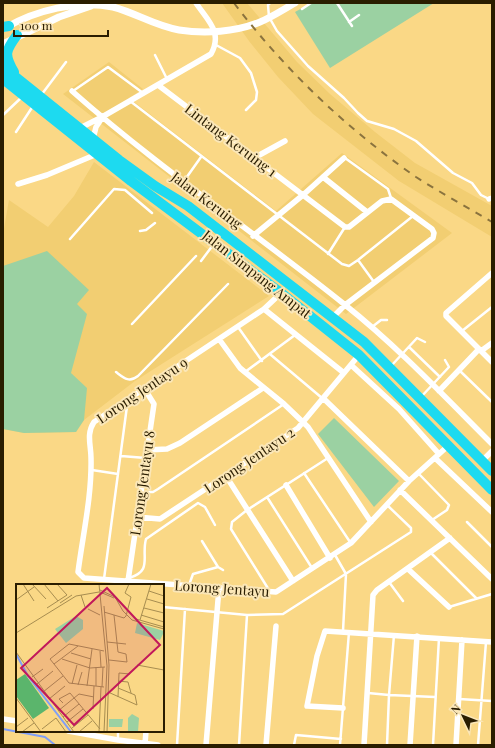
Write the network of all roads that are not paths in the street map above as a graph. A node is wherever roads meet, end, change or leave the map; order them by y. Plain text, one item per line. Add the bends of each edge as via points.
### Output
1 (196, 3) edge
2 (270, 3) edge
3 (295, 3) edge
4 (312, 3) edge
5 (337, 3) edge
6 (97, 4) junction
7 (302, 9) dead end
8 (358, 15) dead end
9 (349, 22) junction
10 (352, 26) dead end
11 (5, 27) edge
12 (17, 35) junction
13 (3, 44) edge
14 (216, 45) junction
15 (155, 55) dead end
16 (66, 62) dead end
17 (3, 66) edge
18 (168, 79) junction
19 (9, 81) edge
20 (158, 85) junction
21 (72, 91) joint
22 (143, 93) junction
23 (24, 96) junction
24 (38, 100) junction
25 (130, 101) junction
26 (246, 110) dead end
27 (4, 113) edge
28 (102, 117) junction
29 (80, 128) junction
30 (16, 132) dead end
31 (93, 139) junction
32 (285, 141) dead end
33 (97, 154) junction
34 (201, 157) junction
35 (254, 158) junction
36 (344, 158) joint
37 (323, 177) junction
38 (183, 182) junction
39 (18, 184) dead end
40 (303, 195) junction
41 (391, 198) junction
42 (491, 198) edge
43 (367, 212) junction
44 (152, 213) dead end
45 (413, 215) junction
46 (278, 216) junction
47 (155, 223) dead end
48 (345, 227) junction
49 (140, 231) dead end
50 (254, 236) junction
51 (70, 238) dead end
52 (215, 242) junction
53 (328, 254) junction
54 (196, 256) dead end
55 (358, 260) junction
56 (201, 261) dead end
57 (492, 273) edge
58 (374, 282) junction
59 (228, 284) dead end
60 (281, 292) junction
61 (345, 304) junction
62 (492, 307) edge
63 (264, 309) junction
64 (333, 317) junction
65 (387, 320) dead end
66 (132, 324) dead end
67 (238, 327) junction
68 (371, 327) junction
69 (462, 332) junction
70 (296, 334) junction
71 (219, 339) junction
72 (425, 342) dead end
73 (492, 343) edge
74 (409, 347) junction
75 (480, 350) junction
76 (271, 355) junction
77 (359, 355) junction
78 (402, 355) junction
79 (445, 360) dead end
80 (262, 361) junction
81 (492, 362) edge
82 (351, 365) junction
83 (390, 367) junction
84 (459, 370) junction
85 (116, 372) dead end
86 (245, 373) junction
87 (344, 373) junction
88 (440, 377) junction
89 (432, 385) junction
90 (144, 388) junction
91 (262, 388) junction
92 (439, 391) junction
93 (322, 398) junction
94 (420, 398) junction
95 (124, 402) junction
96 (492, 402) edge
97 (284, 404) junction
98 (303, 422) junction
99 (492, 444) edge
100 (449, 445) junction
101 (147, 450) junction
102 (492, 451) edge
103 (121, 456) junction
104 (437, 456) junction
105 (328, 457) junction
106 (146, 458) junction
107 (482, 461) junction
108 (91, 470) junction
109 (492, 471) edge
110 (304, 473) junction
111 (418, 473) junction
112 (118, 474) junction
113 (226, 476) junction
114 (409, 481) junction
115 (286, 485) junction
116 (400, 490) junction
117 (492, 490) edge
118 (141, 492) junction
119 (267, 497) junction
120 (387, 505) junction
121 (247, 510) junction
122 (492, 512) edge
123 (168, 514) junction
124 (138, 517) junction
125 (173, 520) junction
126 (432, 520) junction
127 (371, 522) junction
128 (467, 522) dead end
129 (215, 525) dead end
130 (450, 538) junction
131 (202, 541) dead end
132 (351, 543) junction
133 (492, 547) edge
134 (431, 553) junction
135 (332, 556) junction
136 (218, 567) junction
137 (312, 568) junction
138 (408, 569) junction
139 (223, 570) dead end
140 (346, 574) junction
141 (84, 578) joint
142 (104, 579) junction
143 (128, 579) junction
144 (492, 579) edge
145 (293, 581) junction
146 (389, 582) junction
147 (156, 584) edge
148 (164, 584) edge
149 (189, 586) junction
150 (219, 588) junction
151 (270, 592) junction
152 (492, 594) edge
153 (476, 598) junction
154 (403, 601) dead end
155 (164, 607) edge
156 (449, 607) joint
157 (185, 609) junction
158 (217, 612) junction
159 (247, 614) junction
160 (276, 626) dead end
161 (346, 631) junction
162 (372, 633) junction
163 (394, 634) junction
164 (417, 636) junction
165 (439, 638) junction
166 (462, 640) junction
167 (489, 641) edge
168 (368, 693) junction
169 (390, 695) junction
170 (413, 696) junction
171 (435, 697) junction
172 (459, 699) junction
173 (481, 700) junction
174 (492, 701) edge
175 (343, 708) junction
176 (3, 719) edge
177 (16, 722) edge
178 (75, 732) edge
179 (118, 732) edge
180 (146, 732) edge
181 (90, 734) edge
182 (341, 739) junction
183 (118, 740) junction
184 (146, 744) junction
185 (158, 745) edge
186 (177, 745) edge
187 (206, 745) edge
188 (239, 745) edge
189 (266, 745) edge
190 (294, 745) edge
191 (340, 745) edge
192 (364, 745) edge
193 (387, 745) edge
194 (410, 745) edge
195 (433, 745) edge
196 (456, 745) edge
197 (478, 745) edge

1 - 14 street via 217,34
2 - 42 lane via 269,18 277,31 308,66 367,121 394,128 416,141 453,173 472,182 481,195
3 - 6 street via 260,22 235,29 202,32 159,26 113,7
4 - 7 lane
5 - 9 lane
6 - 11 street via 57,7
6 - 12 street
8 - 9 lane
9 - 10 lane
12 - 13 street
12 - 19 highway via 6,54
14 - 18 street via 211,54
14 - 26 lane via 240,58 251,73 257,92 256,100
15 - 18 lane
16 - 24 lane
17 - 19 highway, Jalan Simpang Ampat
18 - 20 street
19 - 23 highway, Jalan Simpang Ampat
19 - 24 highway, Jalan Simpang Ampat
20 - 22 street
20 - 35 street, Lintang Keruing 1
21 - 22 lane via 108,67
21 - 28 street, Jalan Keruing
22 - 25 street
23 - 24 highway, Jalan Simpang Ampat
23 - 27 lane
24 - 29 highway, Jalan Simpang Ampat
24 - 30 lane via 23,117
24 - 33 highway, Jalan Simpang Ampat
25 - 28 street
25 - 34 lane
28 - 29 street
28 - 31 street
28 - 38 street, Jalan Keruing
29 - 31 highway, Jalan Simpang Ampat
31 - 64 highway, Jalan Simpang Ampat via 133,171 188,206
32 - 35 street
33 - 39 street via 88,160
33 - 52 highway, Jalan Simpang Ampat
34 - 38 lane
34 - 46 lane
35 - 40 street, Lintang Keruing 1
36 - 37 street
36 - 41 lane via 388,189
37 - 40 street
37 - 43 street
38 - 50 street, Jalan Keruing
40 - 46 street
40 - 48 street, Lintang Keruing 1
41 - 43 street
41 - 45 street
43 - 48 street
44 - 51 lane via 125,190 114,189
45 - 55 lane
45 - 58 street via 432,229 433,238
46 - 50 street
46 - 53 lane
47 - 49 lane
48 - 53 lane
50 - 61 street, Jalan Keruing
52 - 56 lane
52 - 60 highway, Jalan Simpang Ampat
53 - 55 lane via 349,266
54 - 66 lane
55 - 58 lane
57 - 69 street via 446,313
58 - 61 street
59 - 85 lane via 138,376 131,381
60 - 63 street, Lorong Jentayu 9
60 - 77 highway, Jalan Simpang Ampat
61 - 64 street
61 - 68 street, Jalan Keruing
62 - 69 lane
63 - 67 street, Lorong Jentayu 9
63 - 70 street
64 - 83 highway, Jalan Simpang Ampat
65 - 68 lane via 381,320
67 - 71 street, Lorong Jentayu 9
67 - 80 lane
68 - 78 street, Jalan Keruing
69 - 75 street
70 - 76 lane
70 - 87 street
71 - 86 street
71 - 90 street, Lorong Jentayu 9
72 - 74 lane via 417,338
73 - 75 street
74 - 78 lane
74 - 88 lane
75 - 81 street
75 - 84 street
76 - 80 lane
76 - 93 lane
77 - 82 street, Lorong Jentayu 2
77 - 100 highway, Jalan Simpang Ampat
78 - 83 lane
78 - 89 street, Jalan Keruing
79 - 88 lane via 449,366
80 - 86 lane
82 - 87 street, Lorong Jentayu 2
82 - 104 street via 399,409
83 - 94 highway, Jalan Simpang Ampat
84 - 92 street
84 - 96 lane
86 - 91 street
87 - 93 street, Lorong Jentayu 2
88 - 89 lane
89 - 92 street, Jalan Keruing
89 - 94 lane
90 - 95 street, Lorong Jentayu 9
90 - 101 street, Lorong Jentayu 8 via 154,404
91 - 97 street
91 - 101 street via 180,443 167,448
92 - 99 street, Jalan Keruing
93 - 98 street, Lorong Jentayu 2
93 - 114 street
94 - 107 highway, Jalan Simpang Ampat
95 - 103 lane via 127,406
95 - 108 street, Lorong Jentayu 9 via 90,427 88,437
97 - 98 street
97 - 118 lane via 158,489 153,492
98 - 105 street
98 - 113 street, Lorong Jentayu 2 via 298,428
100 - 104 street, Lorong Jentayu
100 - 117 highway, Jalan Simpang Ampat
101 - 106 street, Lorong Jentayu 8
102 - 107 street
103 - 106 lane
103 - 112 lane
104 - 111 street, Lorong Jentayu
104 - 122 street
105 - 110 lane
105 - 127 street
106 - 118 street, Lorong Jentayu 8
107 - 109 highway, Jalan Simpang Ampat
108 - 112 lane
108 - 141 street, Lorong Jentayu 9 via 78,572
110 - 115 lane
110 - 132 lane
111 - 114 street, Lorong Jentayu
111 - 126 lane via 449,505 447,510
112 - 142 lane
113 - 121 street
113 - 123 street, Lorong Jentayu 2
114 - 116 street, Lorong Jentayu
115 - 119 lane
115 - 135 street
116 - 120 street, Lorong Jentayu
116 - 126 street
118 - 124 street, Lorong Jentayu 8
119 - 121 lane
119 - 137 lane
120 - 127 street, Lorong Jentayu
120 - 140 lane via 411,528 411,532
121 - 145 street
121 - 151 lane via 232,522 231,529
123 - 124 street, Lorong Jentayu 2 via 155,519
123 - 125 lane
124 - 143 street, Lorong Jentayu 8
125 - 129 lane via 198,503
125 - 143 lane via 146,539 145,565 141,572
126 - 130 street
127 - 132 street, Lorong Jentayu
128 - 133 lane
130 - 134 street
130 - 144 street
131 - 136 lane
132 - 135 street, Lorong Jentayu
134 - 138 street
134 - 153 lane
135 - 137 street, Lorong Jentayu
135 - 140 lane
136 - 139 lane
136 - 149 lane via 193,574
137 - 145 street, Lorong Jentayu
138 - 146 street
138 - 156 street
140 - 159 lane via 283,614
140 - 161 lane
141 - 142 street, Lorong Jentayu
142 - 143 street, Lorong Jentayu
143 - 147 street, Lorong Jentayu
145 - 151 street, Lorong Jentayu via 276,592
146 - 154 lane
146 - 162 street via 373,595
148 - 149 street, Lorong Jentayu
149 - 150 street, Lorong Jentayu
150 - 151 street, Lorong Jentayu
150 - 158 street
152 - 153 lane
153 - 156 lane
155 - 157 lane
157 - 158 lane
157 - 186 lane
158 - 159 lane
158 - 187 street
159 - 188 lane
160 - 189 street
161 - 162 street
161 - 175 lane
161 - 175 street via 328,630 323,633 307,706
162 - 163 street
162 - 168 street
163 - 164 street
163 - 169 lane
164 - 165 street
164 - 170 street
165 - 166 street
165 - 171 lane
166 - 167 street
166 - 172 street
167 - 173 lane
168 - 169 lane
168 - 192 street
169 - 170 lane
169 - 193 lane
170 - 171 lane
170 - 194 street
171 - 195 lane
172 - 173 lane
172 - 196 street
173 - 174 lane
173 - 197 lane
175 - 182 lane
176 - 177 street
178 - 181 street
179 - 183 lane
180 - 184 street
181 - 183 street
182 - 190 lane via 296,735
182 - 191 lane
183 - 184 street
184 - 185 street

